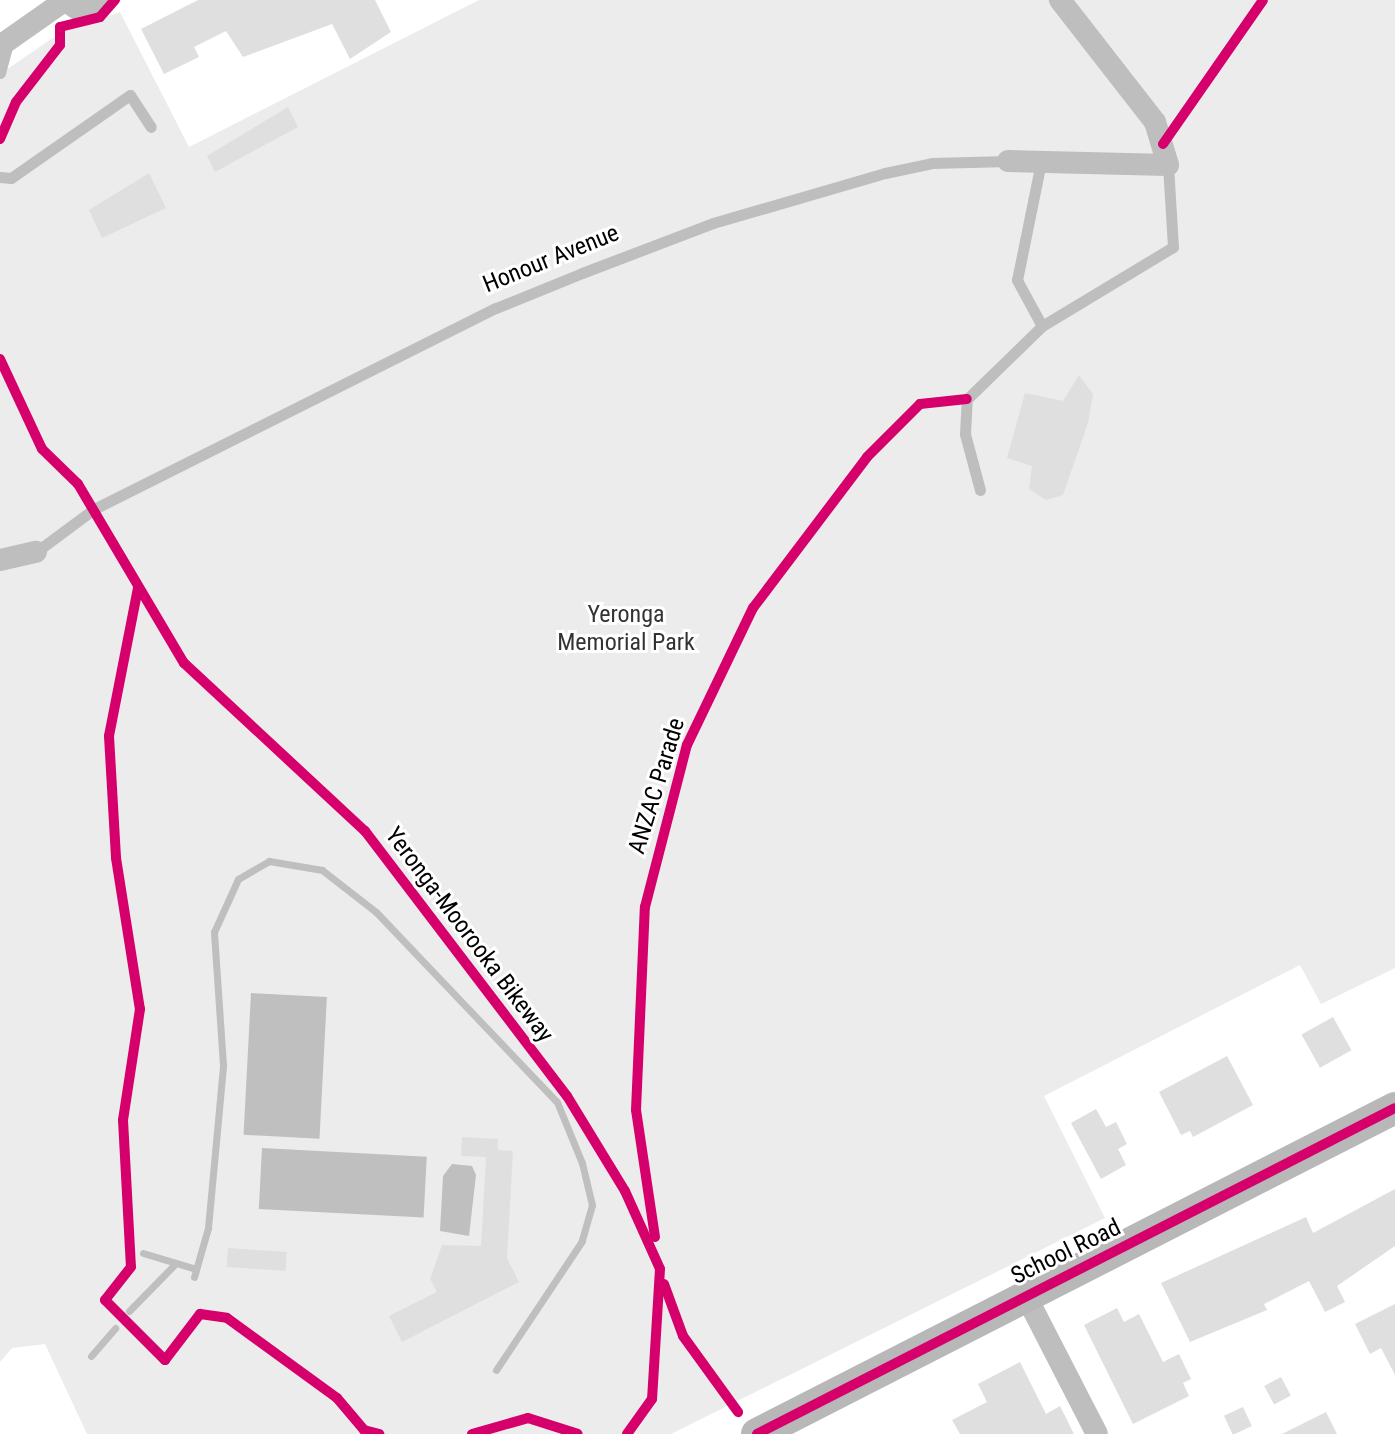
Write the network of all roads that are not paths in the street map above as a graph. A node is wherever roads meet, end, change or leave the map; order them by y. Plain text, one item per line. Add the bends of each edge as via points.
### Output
1 (100, 0) edge
2 (1060, 0) edge
3 (64, 1) edge
4 (5, 42) edge
5 (0, 73) edge
6 (151, 127) dead end
7 (1008, 161) joint
8 (1041, 162) junction
9 (1168, 165) junction
10 (0, 177) edge
11 (1042, 326) junction
12 (980, 490) dead end
13 (36, 552) joint
14 (0, 560) edge
15 (1395, 1108) edge
16 (1025, 1294) junction
17 (757, 1434) edge
18 (1097, 1434) edge

1 - 3 street via 82,12
2 - 9 street via 1155,122
3 - 4 street
4 - 5 lane
6 - 10 lane via 130,95 11,178
7 - 8 street, Honour Avenue
7 - 13 lane, Honour Avenue via 932,163 885,173 713,223 582,273 496,308 94,509
8 - 9 street, Honour Avenue
8 - 11 lane via 1017,280
9 - 11 lane via 1173,247
11 - 12 lane via 967,399 965,434
13 - 14 street, Honour Avenue
15 - 16 street, School Road
16 - 17 street, School Road
16 - 18 street

